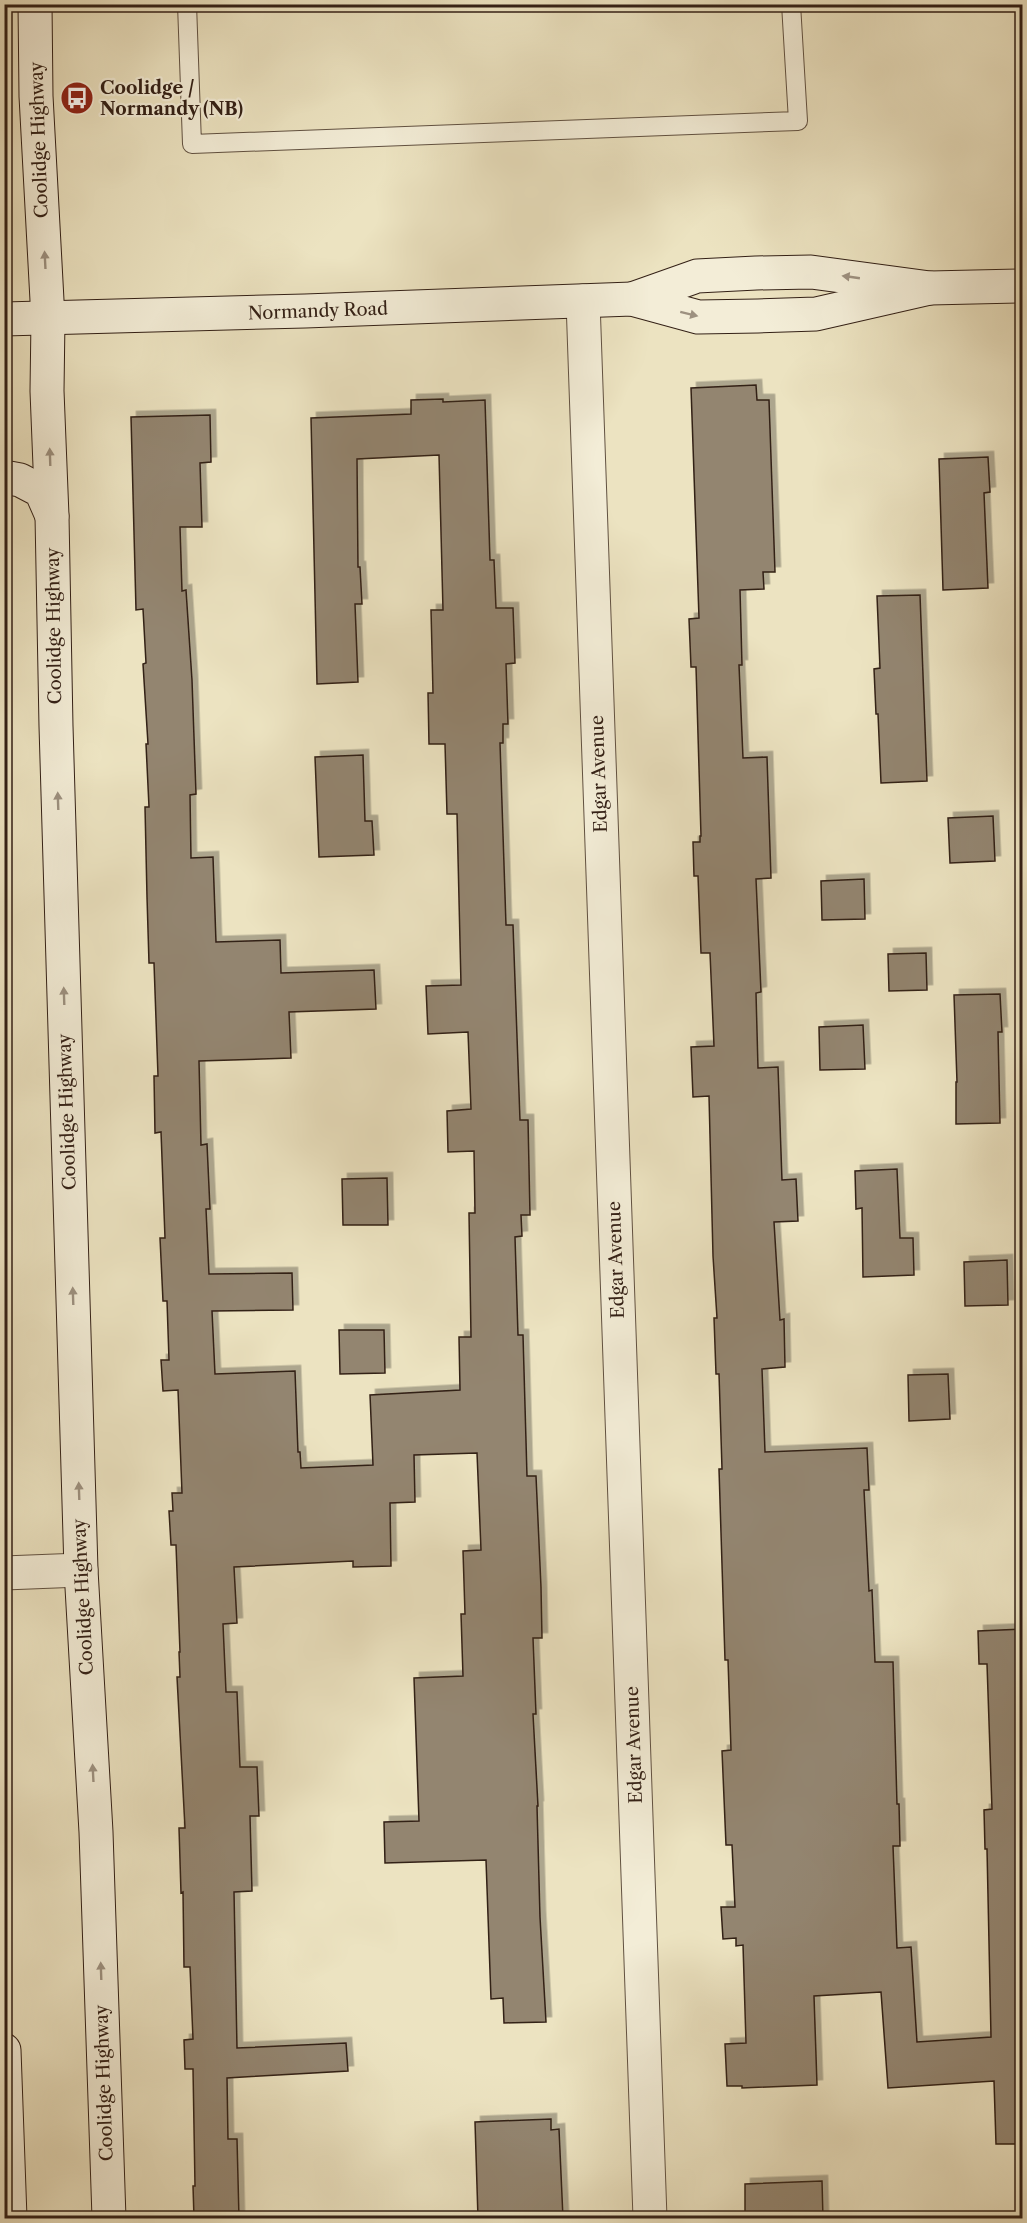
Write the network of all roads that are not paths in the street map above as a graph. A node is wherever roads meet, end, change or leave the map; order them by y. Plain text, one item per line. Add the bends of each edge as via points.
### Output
1 (34, 4) edge
2 (187, 4) edge
3 (791, 4) edge
4 (1023, 286) edge
5 (930, 288) junction
6 (632, 299) junction
7 (583, 301) junction
8 (4, 319) edge
9 (48, 319) junction
10 (4, 477) edge
11 (52, 516) junction
12 (81, 1570) junction
13 (4, 1573) edge
14 (4, 2050) edge
15 (10, 2218) edge
16 (109, 2218) edge
17 (650, 2218) edge

9 -> 1 street, Coolidge Highway
2 - 3 lane via 192,144 798,122
4 - 5 street, Normandy Road
5 -> 6 street, Normandy Road via 811,272 756,273 697,276
6 -> 5 street, Normandy Road via 698,317 792,315 816,314
6 - 7 street, Normandy Road
7 - 9 street, Normandy Road
7 - 17 street, Edgar Avenue
8 - 9 street, Normandy Road
11 -> 9 street, Coolidge Highway
10 - 11 street via 41,491
12 -> 11 street, Coolidge Highway
12 - 13 street
16 -> 12 street, Coolidge Highway via 96,1832
14 - 15 street

